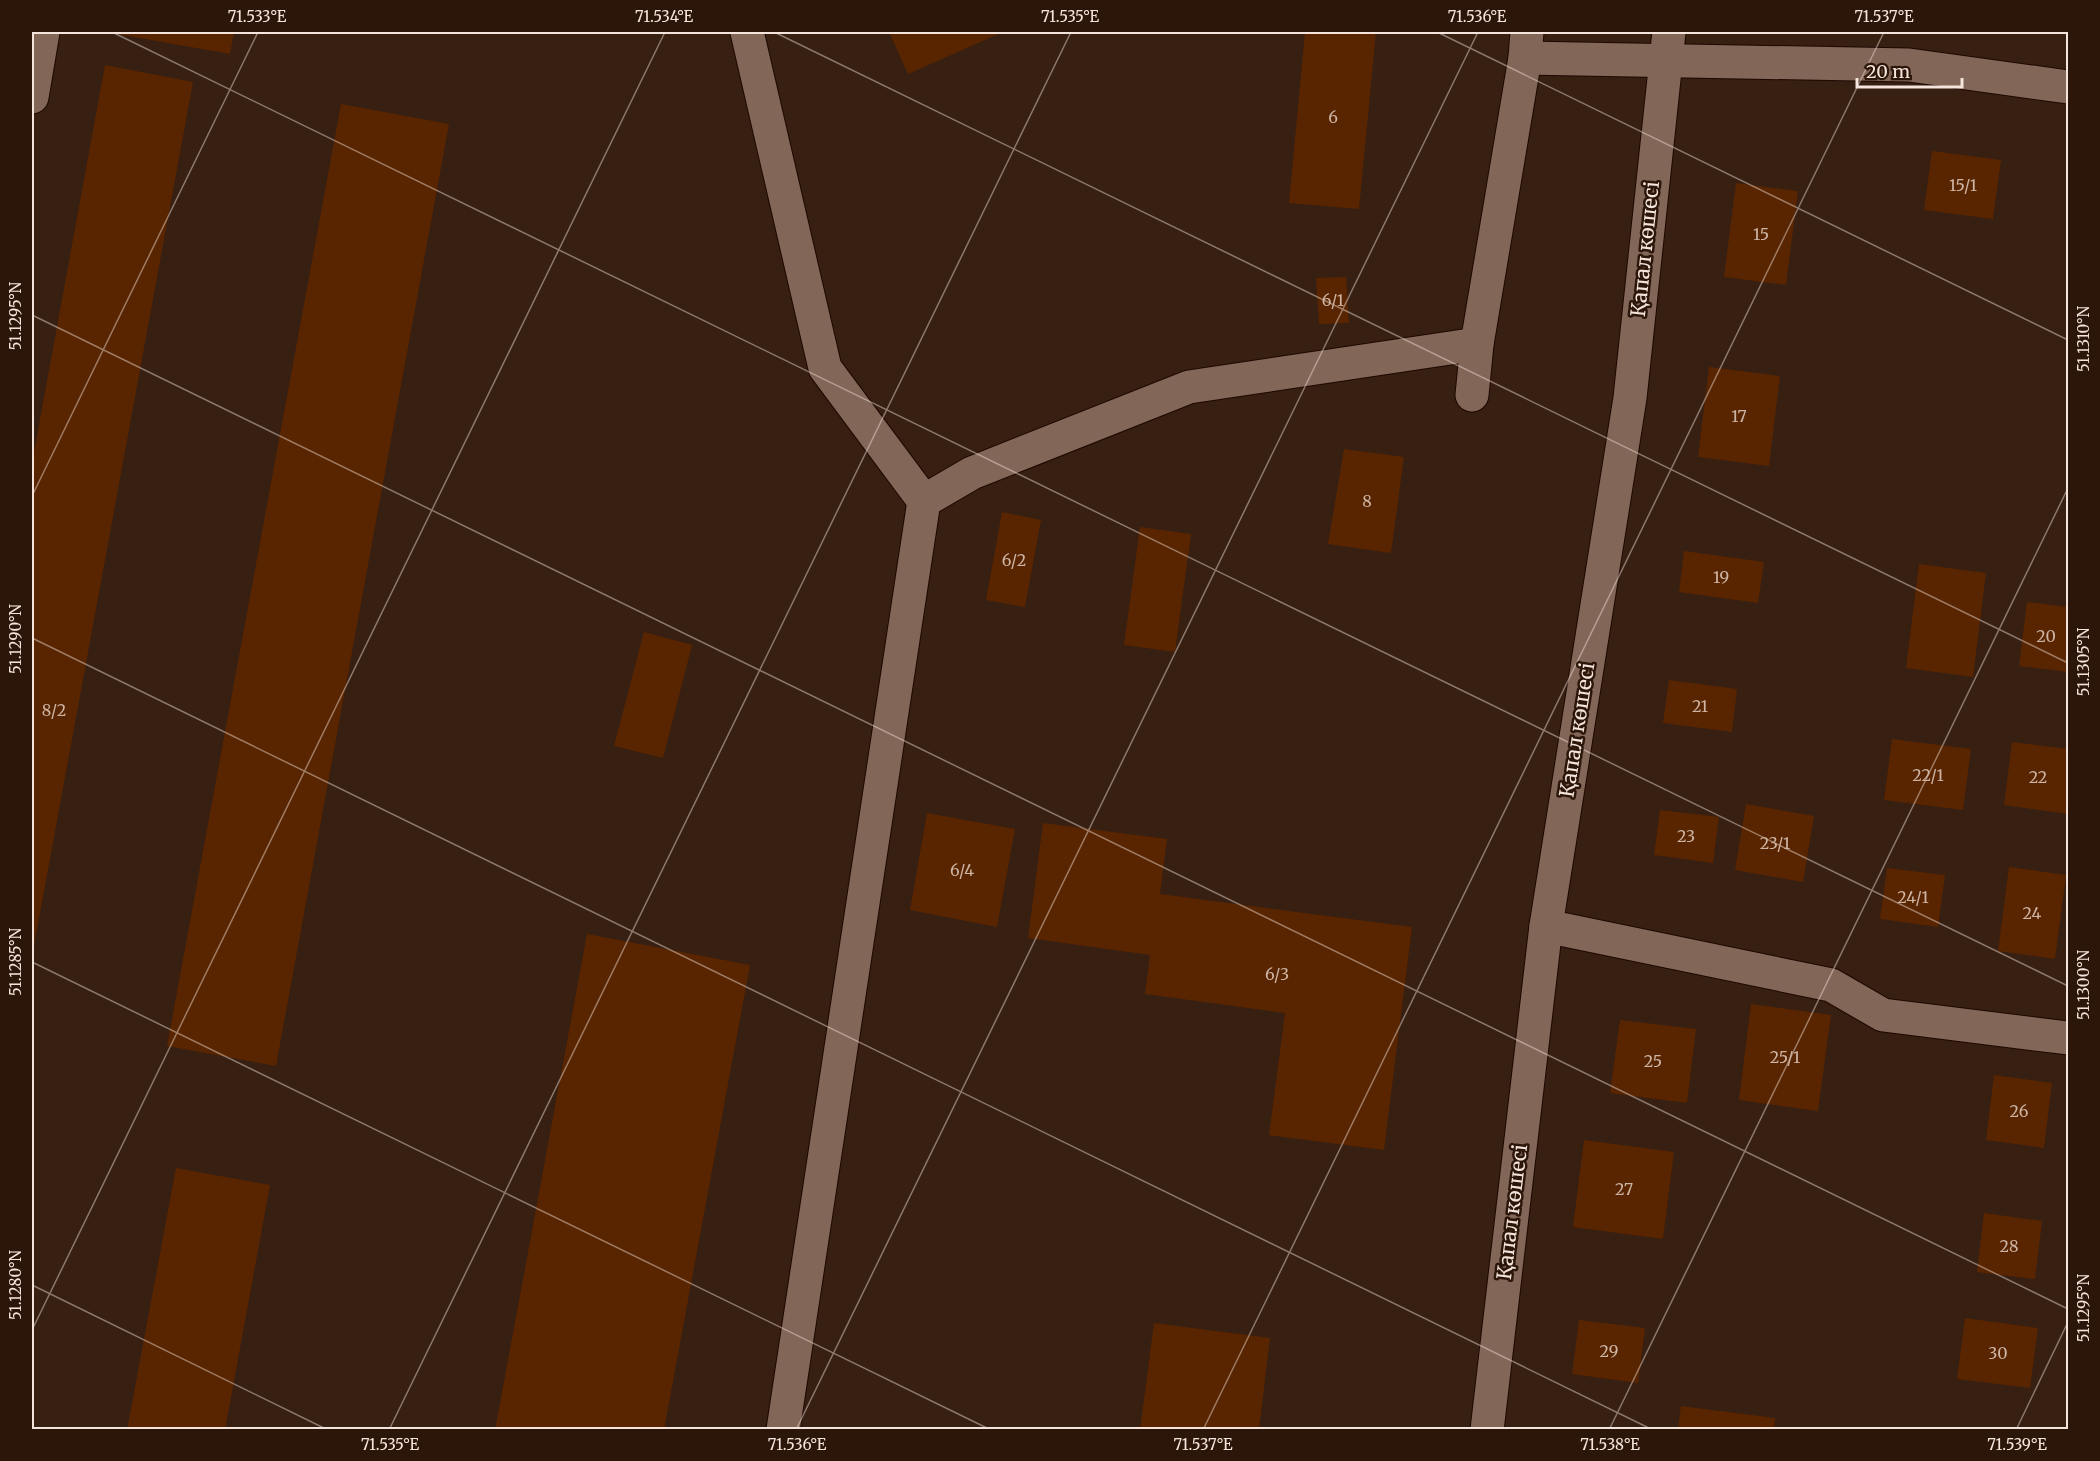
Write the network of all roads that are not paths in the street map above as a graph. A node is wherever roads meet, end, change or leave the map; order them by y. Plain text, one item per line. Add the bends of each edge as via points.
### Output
1 (43, 32) edge
2 (747, 32) edge
3 (1526, 45) edge
4 (1667, 46) edge
5 (2068, 87) edge
6 (32, 97) edge
7 (1477, 344) junction
8 (1472, 395) dead end
9 (924, 501) junction
10 (1546, 926) junction
11 (2068, 1038) edge
12 (783, 1430) edge
13 (1487, 1430) edge

1 - 6 street
2 - 9 street via 825,368
3 - 4 street
3 - 7 street
4 - 5 street via 1909,65
4 - 10 street, Қапал көшесі via 1630,399
7 - 8 street
7 - 9 street via 1189,387 972,473
9 - 12 street
10 - 11 street via 1831,985 1883,1015
10 - 13 street, Қапал көшесі

